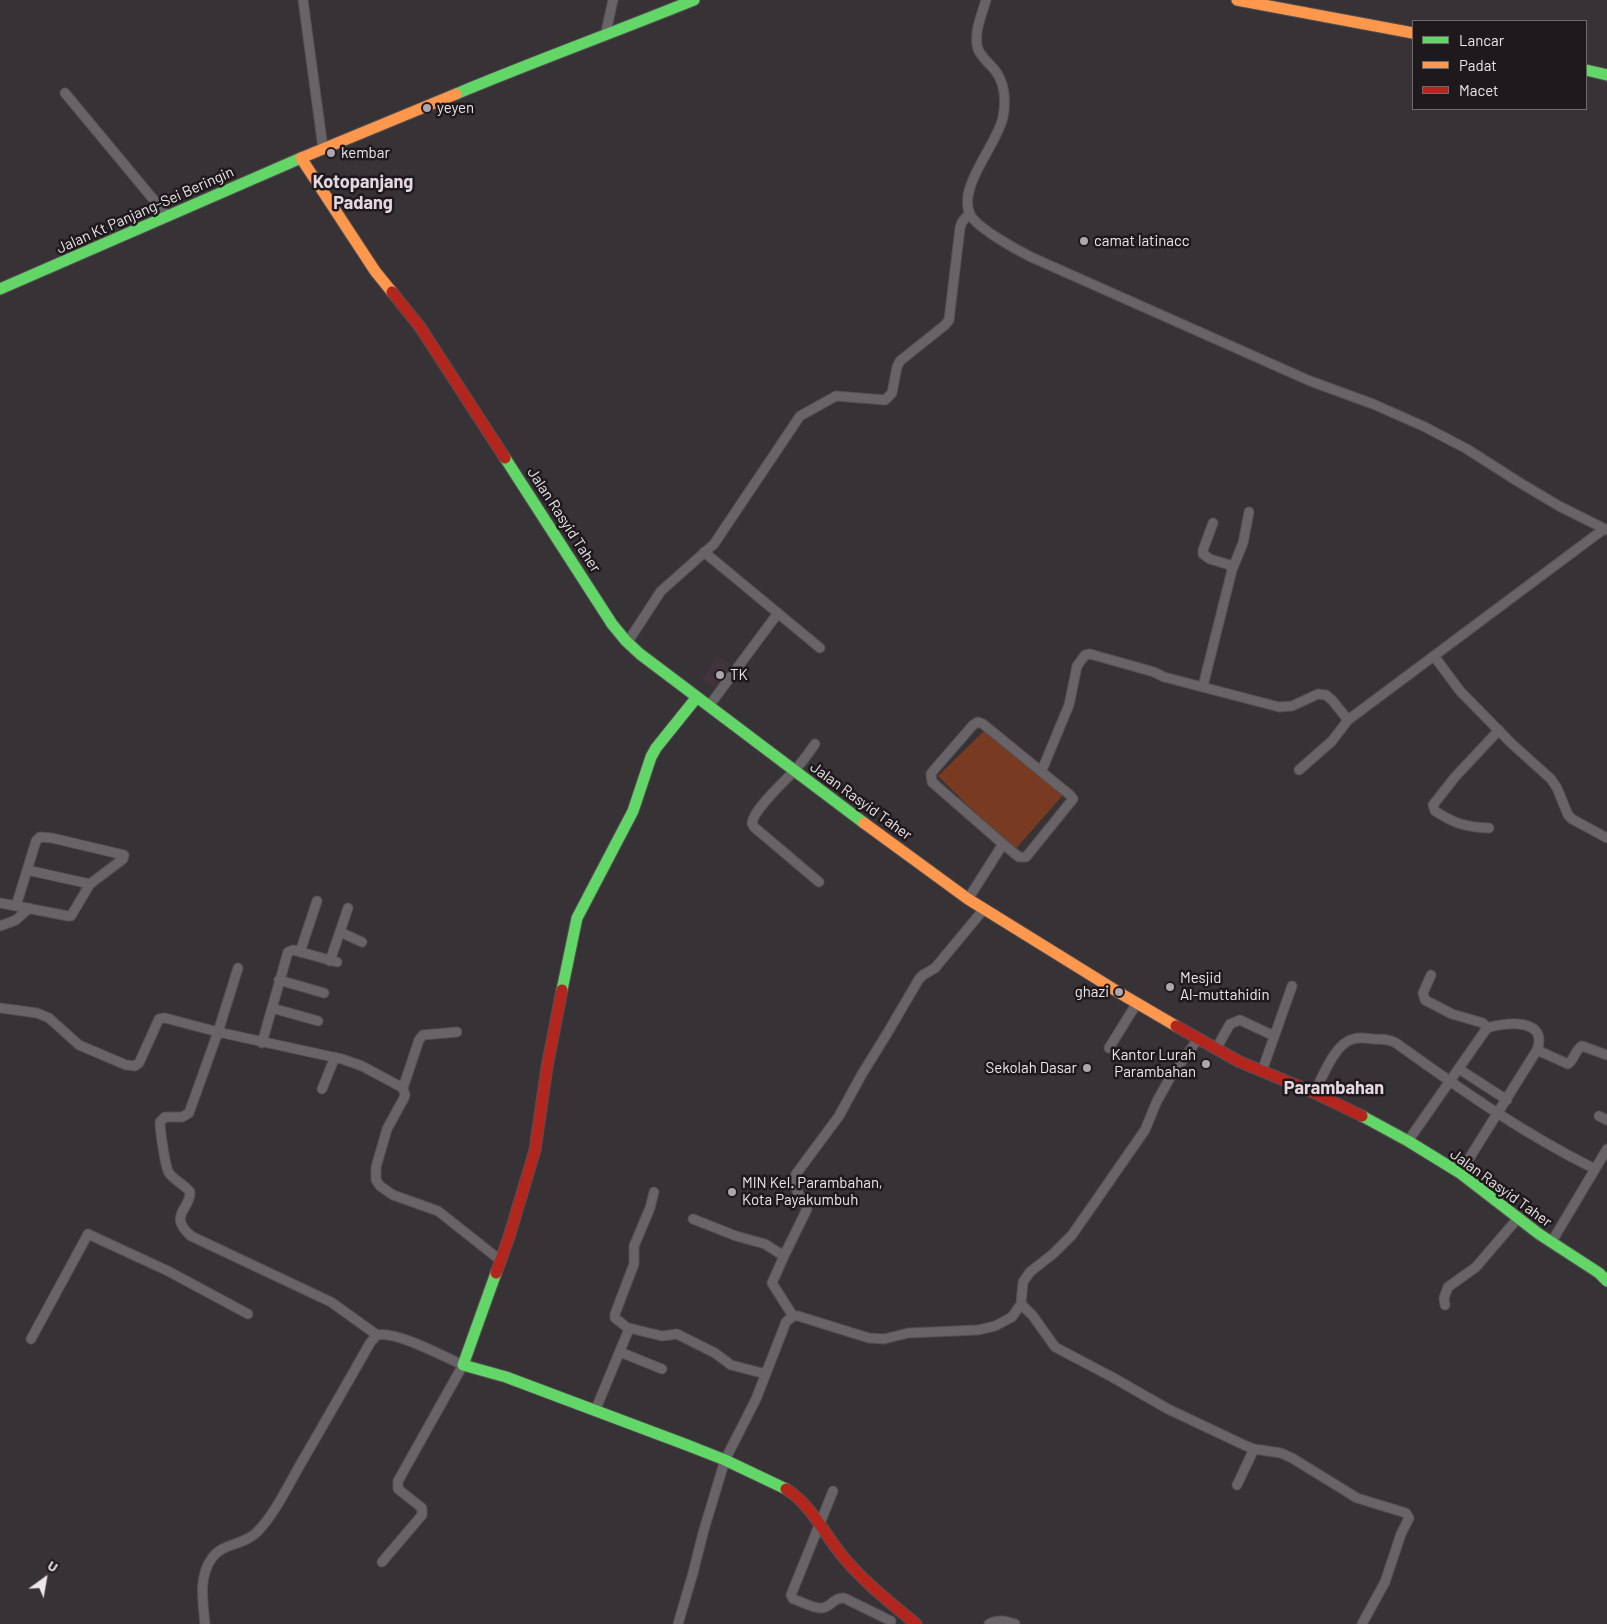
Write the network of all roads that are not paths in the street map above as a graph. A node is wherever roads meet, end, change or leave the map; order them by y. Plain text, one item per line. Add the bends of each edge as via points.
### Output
1 (304, 0) edge
2 (613, 0) edge
3 (694, 0) edge
4 (986, 0) edge
5 (1237, 0) edge
6 (1270, 3) edge
7 (1412, 33) edge
8 (605, 36) junction
9 (1587, 70) edge
10 (1607, 75) edge
11 (65, 93) dead end
12 (323, 148) junction
13 (301, 158) junction
14 (970, 213) junction
15 (168, 217) junction
16 (0, 288) edge
17 (1249, 512) dead end
18 (1213, 523) dead end
19 (1606, 530) edge
20 (704, 552) junction
21 (1233, 566) junction
22 (778, 613) junction
23 (628, 642) junction
24 (820, 648) dead end
25 (1434, 656) junction
26 (1203, 686) junction
27 (697, 697) junction
28 (709, 706) junction
29 (1348, 720) junction
30 (1499, 730) junction
31 (815, 744) dead end
32 (1042, 770) junction
33 (1298, 770) dead end
34 (794, 771) junction
35 (1489, 828) dead end
36 (1607, 838) edge
37 (1003, 844) junction
38 (27, 870) junction
39 (819, 882) dead end
40 (90, 884) junction
41 (968, 899) junction
42 (317, 901) dead end
43 (0, 903) edge
44 (16, 906) junction
45 (29, 908) junction
46 (348, 908) dead end
47 (984, 909) junction
48 (0, 926) edge
49 (340, 932) junction
50 (362, 942) dead end
51 (300, 952) junction
52 (238, 968) dead end
53 (1430, 975) dead end
54 (279, 980) junction
55 (1292, 986) dead end
56 (324, 994) dead end
57 (1137, 1003) junction
58 (0, 1008) edge
59 (272, 1008) junction
60 (318, 1021) dead end
61 (1487, 1028) junction
62 (218, 1032) junction
63 (457, 1032) dead end
64 (1274, 1036) junction
65 (1198, 1039) junction
66 (262, 1042) junction
67 (1109, 1048) dead end
68 (1216, 1048) junction
69 (1537, 1050) junction
70 (1607, 1055) edge
71 (335, 1057) junction
72 (1459, 1070) junction
73 (1262, 1071) junction
74 (1450, 1082) junction
75 (403, 1088) junction
76 (322, 1089) dead end
77 (1314, 1093) junction
78 (1507, 1100) junction
79 (1498, 1114) junction
80 (1408, 1141) junction
81 (1607, 1149) edge
82 (1595, 1169) junction
83 (1460, 1173) junction
84 (654, 1192) dead end
85 (1518, 1218) junction
86 (693, 1219) dead end
87 (1551, 1243) junction
88 (784, 1256) junction
89 (500, 1260) junction
90 (1607, 1281) edge
91 (1021, 1304) junction
92 (1445, 1305) dead end
93 (248, 1314) dead end
94 (793, 1316) junction
95 (629, 1328) junction
96 (376, 1335) junction
97 (30, 1339) dead end
98 (620, 1352) junction
99 (463, 1365) junction
100 (662, 1369) dead end
101 (766, 1374) junction
102 (595, 1411) junction
103 (1254, 1449) junction
104 (726, 1460) junction
105 (1237, 1486) dead end
106 (832, 1491) dead end
107 (820, 1526) junction
108 (382, 1562) dead end
109 (891, 1620) dead end
110 (205, 1624) edge
111 (678, 1624) edge
112 (916, 1624) edge
113 (988, 1624) edge
114 (1015, 1624) edge
115 (1362, 1624) edge

1 - 12 street
2 - 8 street
3 - 8 street
4 - 14 street via 977,34 978,48 1002,82 1003,116 999,131 972,180
5 - 6 street
6 - 7 street
8 - 12 street via 540,59
9 - 10 street
11 - 15 street
12 - 13 street
13 - 15 street, Jalan Kt Panjang-Sei Beringin
13 - 23 street, Jalan Rasyid Taher via 375,270 459,384 612,624
14 - 19 street via 996,237 1031,258 1310,381 1425,427
14 - 20 street via 960,228 948,322 900,360 892,393 885,400 836,396 803,413 714,544
15 - 16 street, Jalan Kt Panjang-Sei Beringin
17 - 21 street via 1243,543
18 - 21 street via 1203,554
19 - 25 street
20 - 22 street
20 - 23 street via 661,591
21 - 26 street
22 - 24 street
22 - 28 street
23 - 27 street, Jalan Rasyid Taher
25 - 29 street
25 - 30 street via 1460,691
26 - 29 street via 1279,707 1298,704 1318,694 1326,695
26 - 32 street via 1096,655 1085,656 1077,666 1068,704
27 - 28 street, Jalan Rasyid Taher
27 - 89 street via 653,753 633,811 576,918 547,1067 535,1150
28 - 34 street, Jalan Rasyid Taher
29 - 33 street via 1332,741
30 - 35 street via 1433,804 1435,811 1461,825
30 - 36 street via 1552,779 1568,815
31 - 34 street
32 - 37 street via 1072,796 1072,801 1026,858 1018,857
32 - 37 street via 978,722 932,773 932,782
34 - 39 street via 756,813 752,823
34 - 41 street, Jalan Rasyid Taher
37 - 41 street
38 - 40 street
38 - 40 street via 40,837 124,855
38 - 44 street
40 - 45 street via 71,916
41 - 47 street, Jalan Rasyid Taher
42 - 51 street
43 - 44 street
44 - 45 street
45 - 48 street via 16,920
46 - 49 street
47 - 57 street, Jalan Rasyid Taher
47 - 88 street via 935,968 919,979 839,1116 796,1174 795,1188 807,1209
49 - 50 street
49 - 51 street via 333,961
51 - 54 street via 288,952
52 - 62 street
53 - 61 street via 1423,993 1425,1000 1452,1014 1483,1023
54 - 56 street
54 - 59 street
55 - 64 street
57 - 65 street, Jalan Rasyid Taher
57 - 67 street
58 - 62 street via 48,1018 76,1043 133,1066 139,1063 159,1019
59 - 60 street
59 - 66 street
61 - 69 street via 1514,1024 1529,1026 1540,1035
61 - 72 street
62 - 66 street
62 - 96 street via 189,1113 182,1117 165,1117 160,1122 168,1170 190,1192 180,1218 182,1225 191,1236 331,1302
63 - 75 street via 423,1035
64 - 68 street via 1240,1020 1230,1024
64 - 73 street
65 - 68 street, Jalan Rasyid Taher
65 - 91 street via 1170,1078 1145,1130 1072,1235 1022,1282
66 - 71 street
68 - 73 street, Jalan Rasyid Taher
69 - 70 street via 1568,1064 1582,1046
69 - 78 street
71 - 75 street via 362,1066
71 - 76 street
72 - 74 street
72 - 78 street
73 - 77 street, Jalan Rasyid Taher
74 - 77 street via 1393,1041 1362,1038 1351,1040 1338,1050
74 - 79 street
74 - 80 street
75 - 89 street via 406,1095 384,1136 376,1180 393,1195 438,1211
77 - 80 street, Jalan Rasyid Taher
78 - 79 street
79 - 82 street via 1556,1150
79 - 83 street
80 - 83 street, Jalan Rasyid Taher
81 - 82 street
82 - 87 street
83 - 85 street, Jalan Rasyid Taher
84 - 95 street via 634,1246 634,1264 615,1314 616,1319
85 - 87 street, Jalan Rasyid Taher
85 - 92 street via 1476,1267 1448,1287
86 - 88 street via 765,1244
87 - 90 street, Jalan Rasyid Taher
88 - 94 street via 772,1282
89 - 99 street
91 - 94 street via 1012,1317 994,1326 949,1333 901,1334 884,1340
91 - 103 street via 1034,1316 1055,1346 1168,1409
93 - 97 street via 168,1271 88,1234
94 - 101 street via 786,1322
95 - 98 street
95 - 101 street via 662,1336 677,1334 731,1365
96 - 99 street via 383,1333 404,1339
96 - 110 street via 277,1505 257,1533 212,1556 203,1579
98 - 100 street
98 - 102 street
99 - 102 street via 506,1377
99 - 108 street via 398,1481 398,1489 422,1508 422,1515
101 - 104 street
102 - 104 street
103 - 105 street
103 - 115 street via 1281,1453 1357,1498 1408,1515 1385,1582
104 - 107 street via 796,1495
104 - 111 street
106 - 107 street
107 - 109 street via 790,1593 792,1597 821,1608 836,1598 844,1598
107 - 112 street via 872,1588
113 - 114 street via 1003,1621

